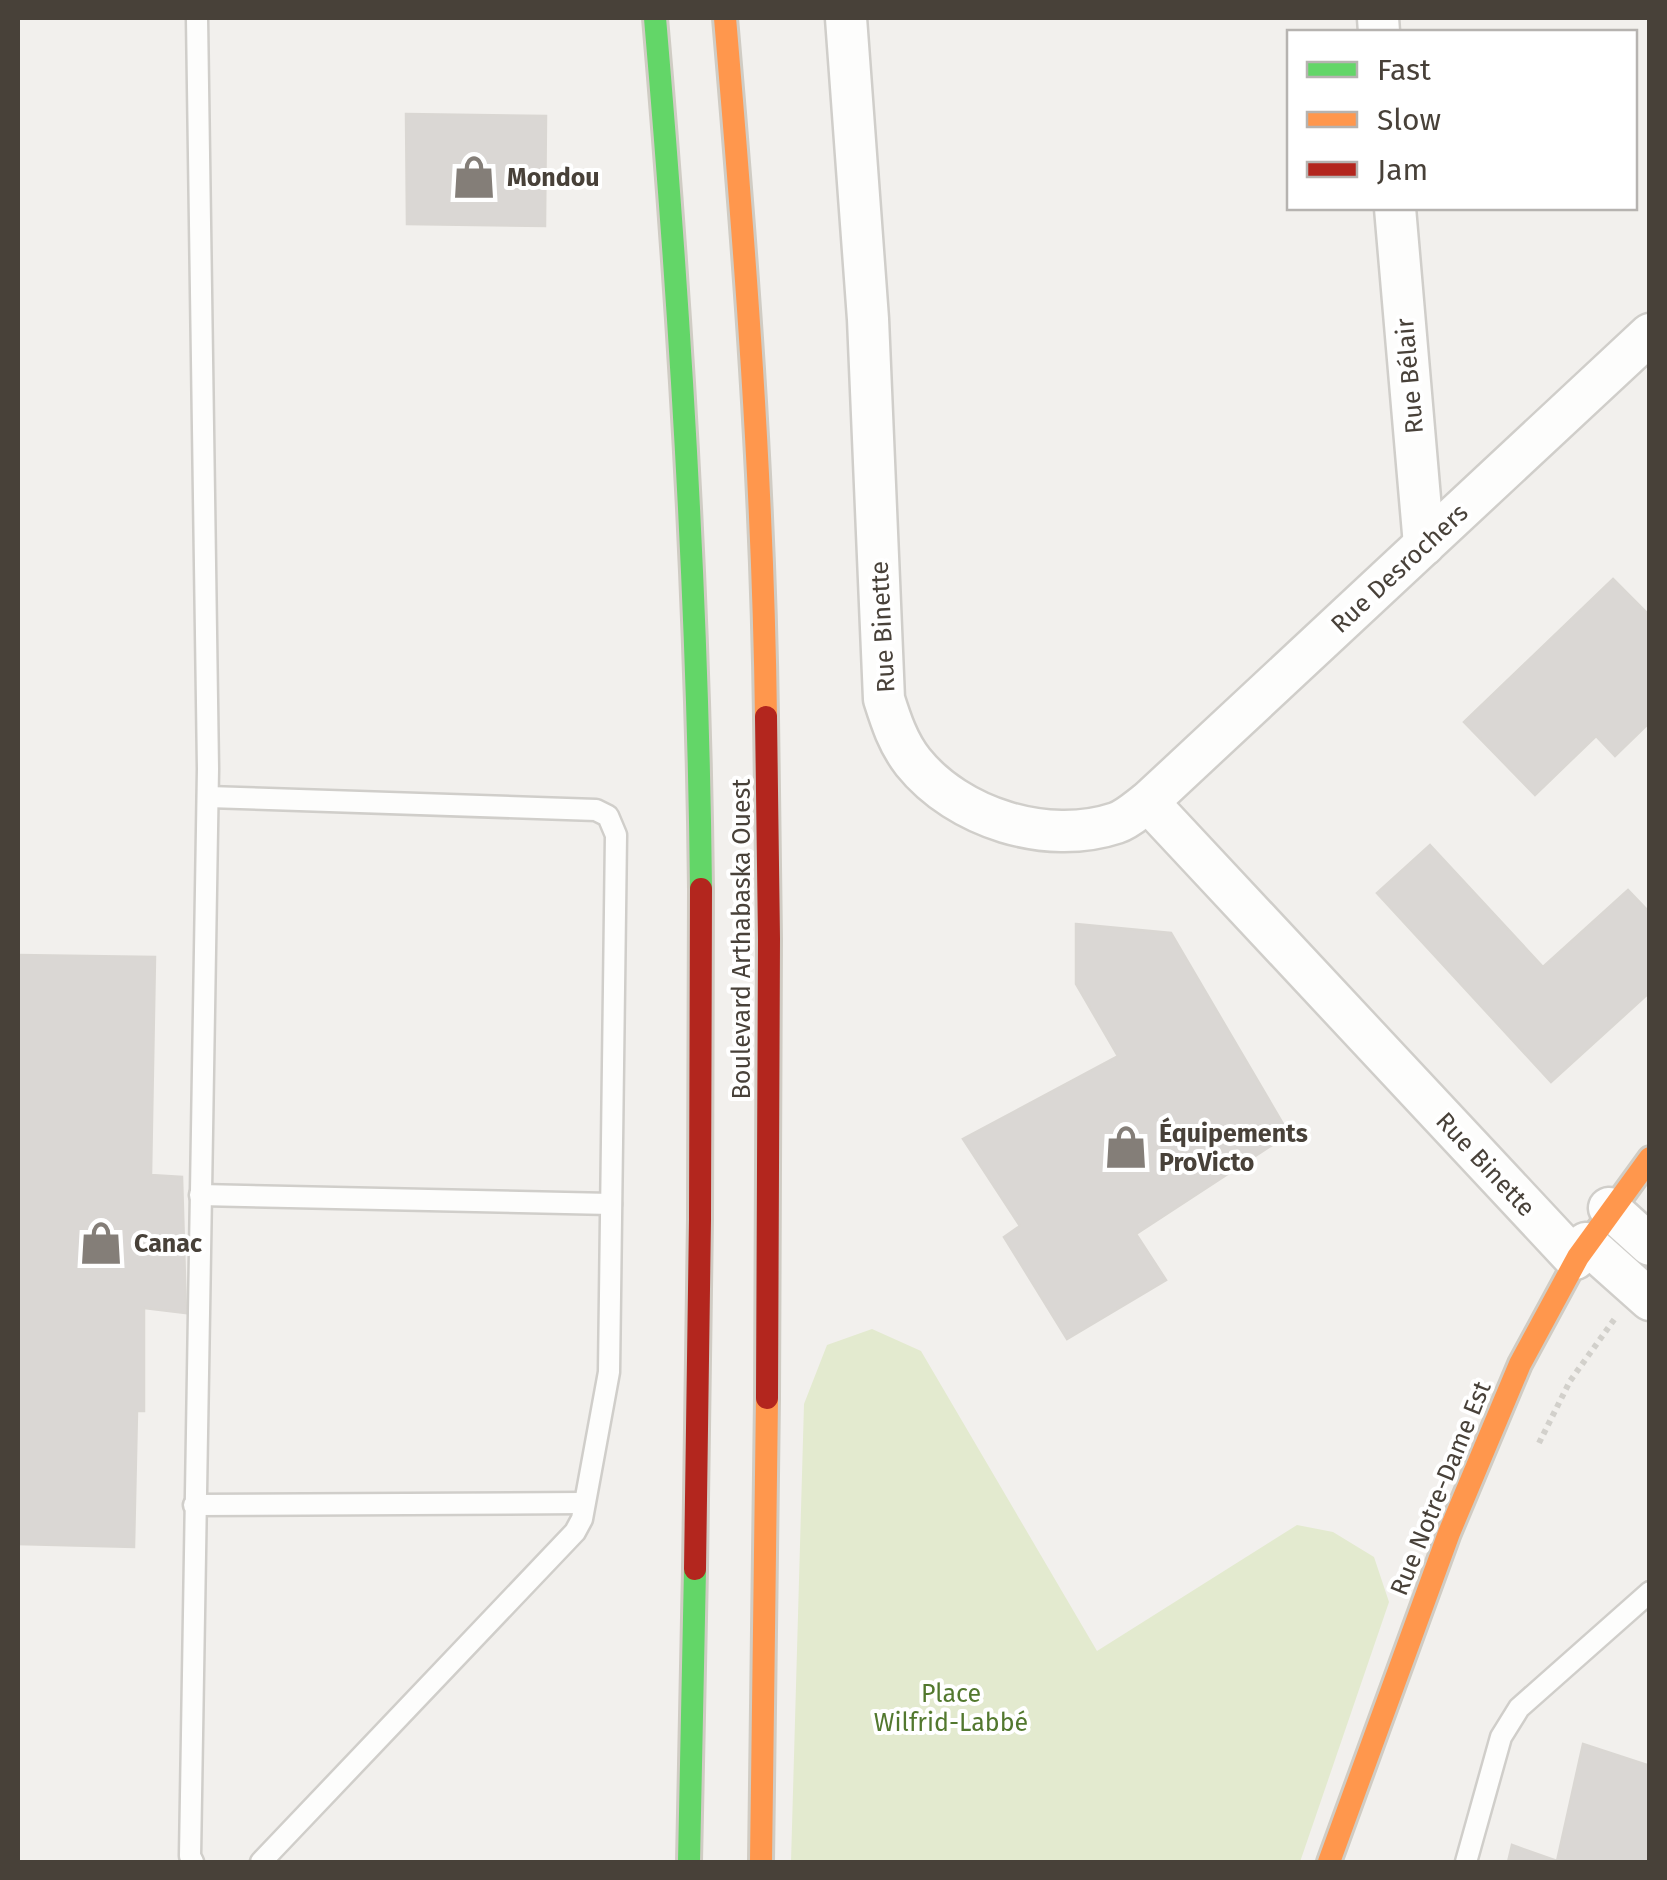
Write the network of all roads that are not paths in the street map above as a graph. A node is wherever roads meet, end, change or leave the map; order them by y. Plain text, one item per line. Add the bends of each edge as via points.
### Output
1 (197, 18) edge
2 (655, 18) edge
3 (724, 18) edge
4 (846, 18) edge
5 (1394, 210) edge
6 (1650, 334) edge
7 (1424, 545) junction
8 (208, 797) junction
9 (1148, 802) junction
10 (1650, 1158) edge
11 (200, 1194) junction
12 (611, 1204) junction
13 (1609, 1208) junction
14 (1650, 1245) edge
15 (1580, 1251) junction
16 (1643, 1294) edge
17 (584, 1504) junction
18 (194, 1506) junction
19 (1650, 1592) edge
20 (193, 1862) edge
21 (261, 1862) edge
22 (690, 1862) edge
23 (761, 1862) edge
24 (1329, 1862) edge
25 (1466, 1862) edge

1 - 8 lane
2 - 22 main road, Boulevard Arthabaska Ouest via 692,539 700,834
3 - 23 main road, Boulevard Arthabaska Ouest via 745,249 768,775
4 - 9 street, Rue Binette via 868,319 884,699 896,733 913,762 965,807 1028,829 1089,829 1120,822
5 - 7 street, Rue Bélair
6 - 7 street, Rue Desrochers
7 - 9 street, Rue Desrochers
8 - 11 lane
8 - 12 lane via 596,810 608,816 616,835
9 - 15 street, Rue Binette
10 - 13 main road, Rue Notre-Dame Est
11 - 12 lane
11 - 18 lane
12 - 17 lane via 609,1372
13 - 14 street
13 - 15 main road, Rue Notre-Dame Est
15 - 16 street, Rue Binette
15 - 24 main road, Rue Notre-Dame Est via 1483,1442
17 - 18 lane
17 - 21 lane via 575,1532
18 - 20 lane
19 - 25 lane via 1519,1708 1501,1737

